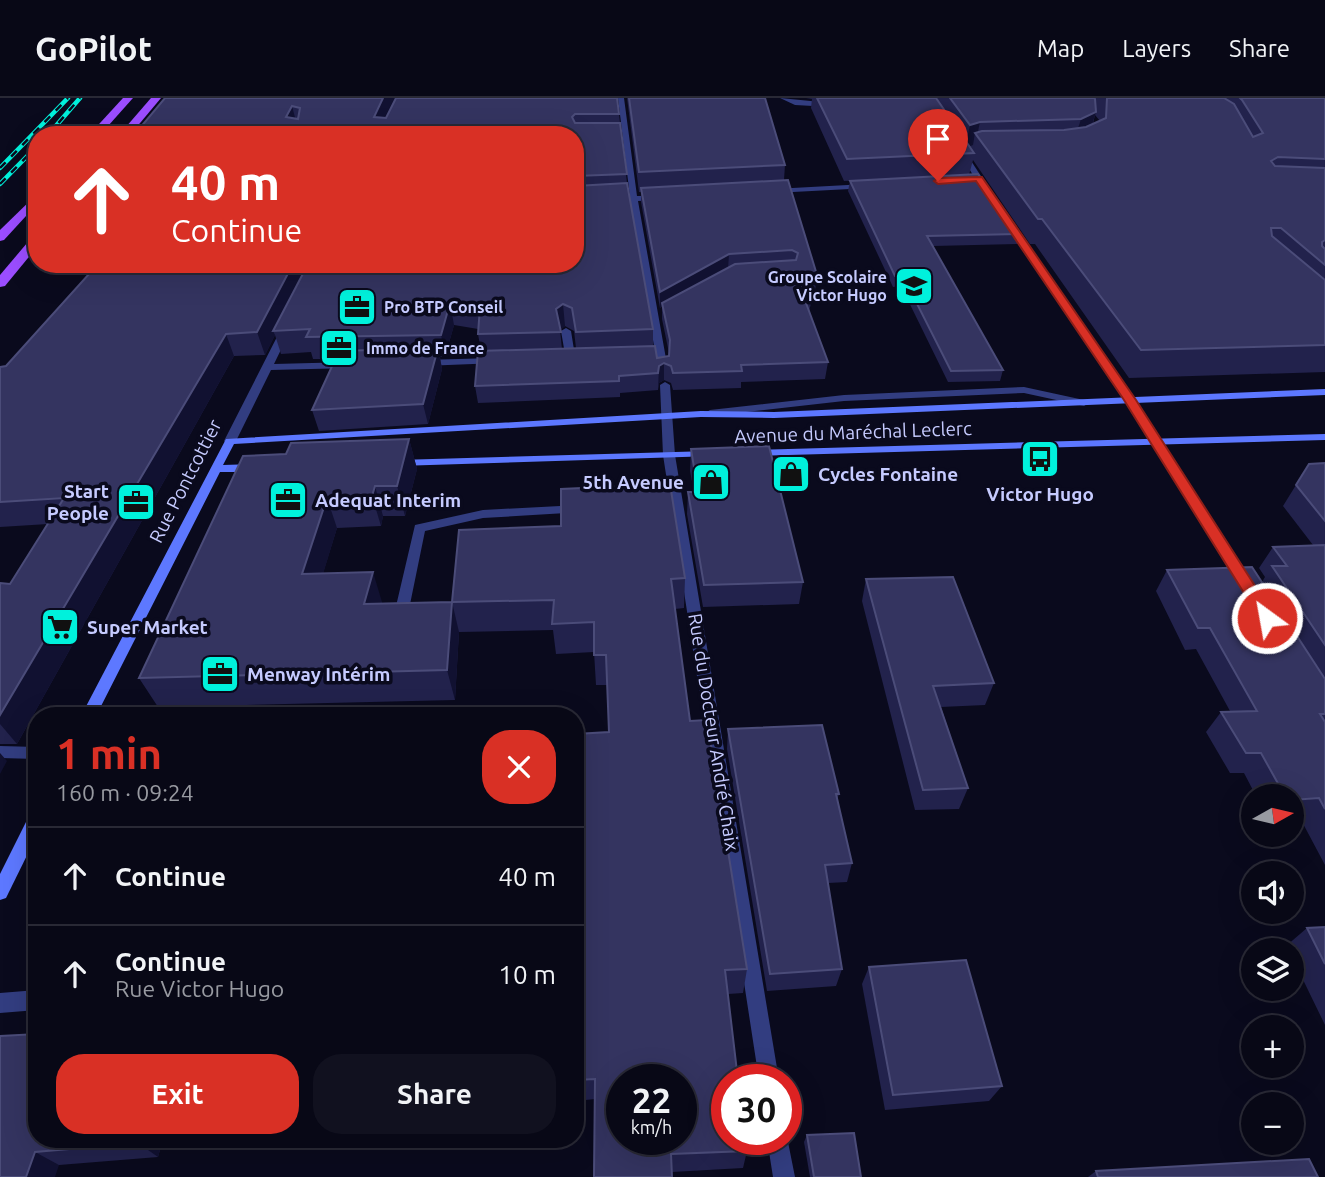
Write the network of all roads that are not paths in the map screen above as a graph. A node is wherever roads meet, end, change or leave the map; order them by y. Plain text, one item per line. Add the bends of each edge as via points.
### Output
1 (128, 98) edge
2 (156, 98) edge
3 (621, 98) edge
4 (783, 98) edge
5 (836, 105) edge
6 (102, 126) edge
7 (132, 126) edge
8 (613, 137) edge
9 (626, 137) junction
10 (955, 143) edge
11 (975, 149) edge
12 (962, 154) junction
13 (979, 178) junction
14 (965, 179) edge
15 (883, 184) edge
16 (758, 192) edge
17 (676, 197) edge
18 (992, 199) edge
19 (634, 200) junction
20 (584, 201) edge
21 (28, 207) edge
22 (1005, 219) edge
23 (0, 237) edge
24 (28, 250) edge
25 (0, 283) edge
26 (666, 310) edge
27 (655, 316) junction
28 (290, 321) edge
29 (566, 331) edge
30 (649, 357) edge
31 (662, 357) junction
32 (584, 359) edge
33 (500, 361) edge
34 (418, 363) edge
35 (363, 364) edge
36 (268, 366) junction
37 (1325, 392) edge
38 (1130, 400) junction
39 (668, 418) junction
40 (1325, 437) edge
41 (230, 441) junction
42 (1157, 442) junction
43 (723, 453) edge
44 (736, 453) edge
45 (669, 455) junction
46 (383, 464) edge
47 (273, 467) edge
48 (215, 469) junction
49 (599, 508) edge
50 (1253, 595) edge
51 (400, 618) edge
52 (93, 707) edge
53 (0, 752) edge
54 (28, 753) edge
55 (28, 835) edge
56 (0, 892) edge
57 (28, 1001) edge
58 (0, 1003) edge
59 (766, 1064) edge
60 (781, 1155) edge
61 (784, 1177) edge

1 - 6 main road
2 - 7 main road
3 - 9 street, Rue du Docteur André Chaix
4 - 5 street
8 - 9 street
9 - 19 street, Rue du Docteur André Chaix
10 - 12 street
11 - 12 street
12 - 13 street
13 - 14 street
13 - 18 street
15 - 16 street
17 - 19 street
19 - 20 street
19 - 27 street, Rue du Docteur André Chaix
21 - 23 main road
22 - 38 street
24 - 25 main road
26 - 27 street
27 - 31 street, Rue du Docteur André Chaix
28 - 36 street, Rue Pontcottier
29 - 32 street via 567,360
30 - 31 street
31 - 39 street, Rue du Docteur André Chaix
33 - 34 street
35 - 36 street
36 - 41 street, Rue Pontcottier
37 - 38 street, Avenue du Maréchal Leclerc
38 - 39 street, Avenue du Maréchal Leclerc
38 - 42 street
39 - 41 street, Avenue du Maréchal Leclerc
39 - 45 street, Rue du Docteur André Chaix
40 - 42 street, Avenue du Maréchal Leclerc
41 - 48 street, Rue Pontcottier
42 - 44 street, Avenue du Maréchal Leclerc
42 - 50 street
43 - 45 street, Avenue du Maréchal Leclerc
45 - 46 street, Avenue du Maréchal Leclerc
45 - 59 street, Rue du Docteur André Chaix via 672,504
47 - 48 street
48 - 52 street, Rue Pontcottier
49 - 51 street via 483,514 419,528
53 - 54 street
55 - 56 street
57 - 58 street
60 - 61 street

